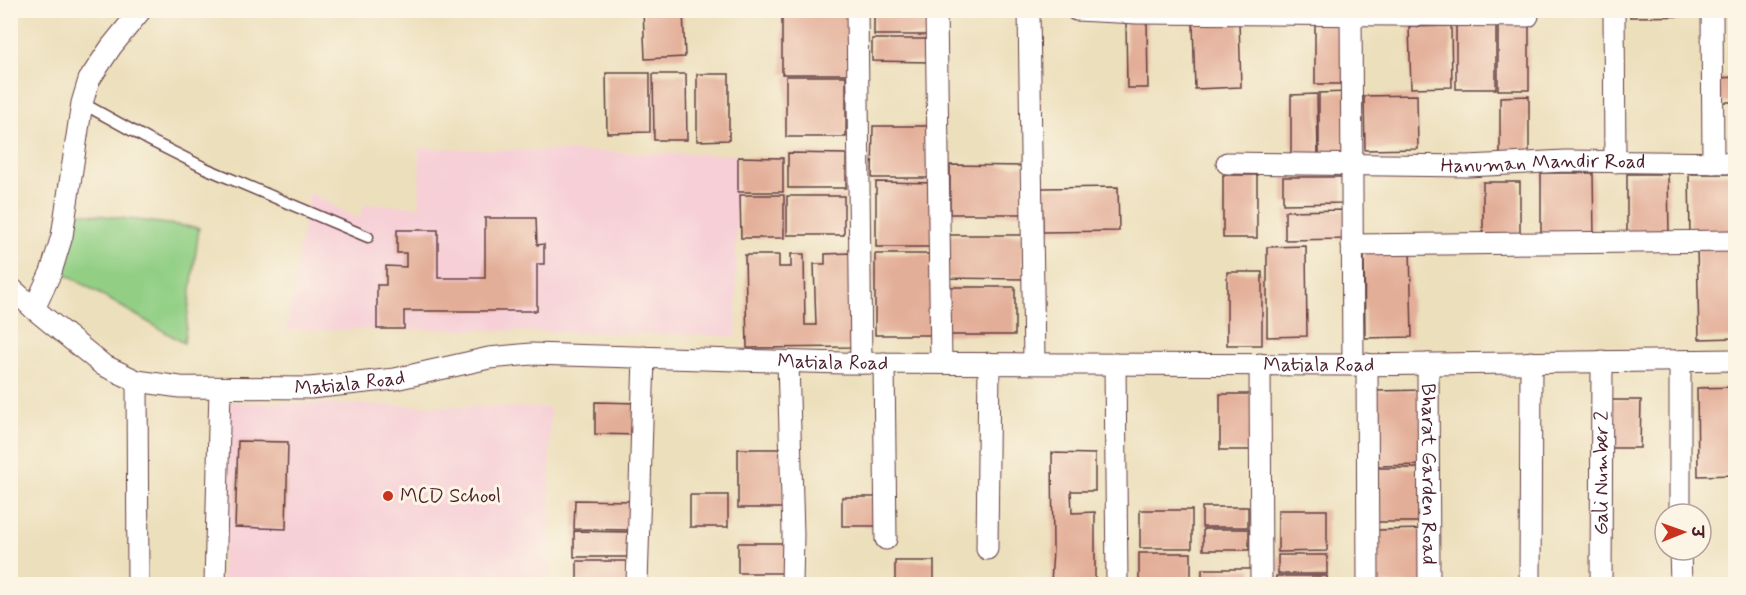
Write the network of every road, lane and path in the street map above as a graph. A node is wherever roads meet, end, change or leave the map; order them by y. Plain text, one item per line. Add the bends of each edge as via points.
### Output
1 (141, 10) edge
2 (857, 10) edge
3 (936, 10) edge
4 (1029, 10) edge
5 (1076, 10) edge
6 (1614, 10) edge
7 (1712, 10) edge
8 (1351, 13) edge
9 (1528, 16) dead end
10 (82, 103) junction
11 (1616, 162) junction
12 (1227, 163) dead end
13 (1713, 163) junction
14 (1736, 163) edge
15 (1351, 166) junction
16 (368, 237) dead end
17 (1736, 241) edge
18 (1352, 245) junction
19 (10, 287) edge
20 (34, 309) junction
21 (644, 357) junction
22 (1736, 360) edge
23 (1680, 361) junction
24 (788, 362) junction
25 (1531, 362) junction
26 (1602, 362) junction
27 (861, 363) junction
28 (884, 363) junction
29 (941, 363) junction
30 (989, 363) junction
31 (1034, 363) junction
32 (1428, 363) junction
33 (1115, 364) junction
34 (1260, 364) junction
35 (1360, 364) junction
36 (137, 381) junction
37 (220, 388) junction
38 (1680, 502) edge
39 (886, 539) dead end
40 (987, 549) dead end
41 (1680, 562) edge
42 (138, 585) edge
43 (214, 585) edge
44 (637, 585) edge
45 (792, 585) edge
46 (1117, 585) edge
47 (1261, 585) edge
48 (1368, 585) edge
49 (1429, 585) edge
50 (1530, 585) edge
51 (1601, 585) edge
52 (1681, 585) edge

1 - 10 street via 88,80
2 - 27 street
3 - 29 street
4 - 31 street
5 - 8 street
6 - 11 street
7 - 13 street
8 - 9 street
8 - 15 street
10 - 16 lane via 205,168
10 - 20 street via 62,236
11 - 13 street, Hanuman Mandir Road
11 - 15 street, Hanuman Mandir Road
12 - 15 street, Hanuman Mandir Road
13 - 14 street, Hanuman Mandir Road
15 - 18 street
17 - 18 street
18 - 35 street
19 - 20 street, Matiala Road
20 - 36 street, Matiala Road via 103,365
21 - 24 street, Matiala Road
21 - 37 street, Matiala Road via 510,355 395,379 310,388
21 - 44 street
22 - 23 street, Matiala Road
23 - 26 street, Matiala Road
23 - 38 street
24 - 27 street, Matiala Road
24 - 45 street
25 - 26 street, Matiala Road
25 - 32 street, Matiala Road
25 - 50 street
26 - 51 street, Gali Number 2
27 - 28 street, Matiala Road
28 - 29 street, Matiala Road
28 - 39 street
29 - 30 street, Matiala Road
30 - 31 street, Matiala Road
30 - 40 street
31 - 33 street, Matiala Road
32 - 35 street, Matiala Road
32 - 49 street, Bharat Garden Road
33 - 34 street, Matiala Road
33 - 46 street
34 - 35 street, Matiala Road
34 - 47 street
35 - 48 street
36 - 37 street, Matiala Road
36 - 42 street
37 - 43 street
41 - 52 street

